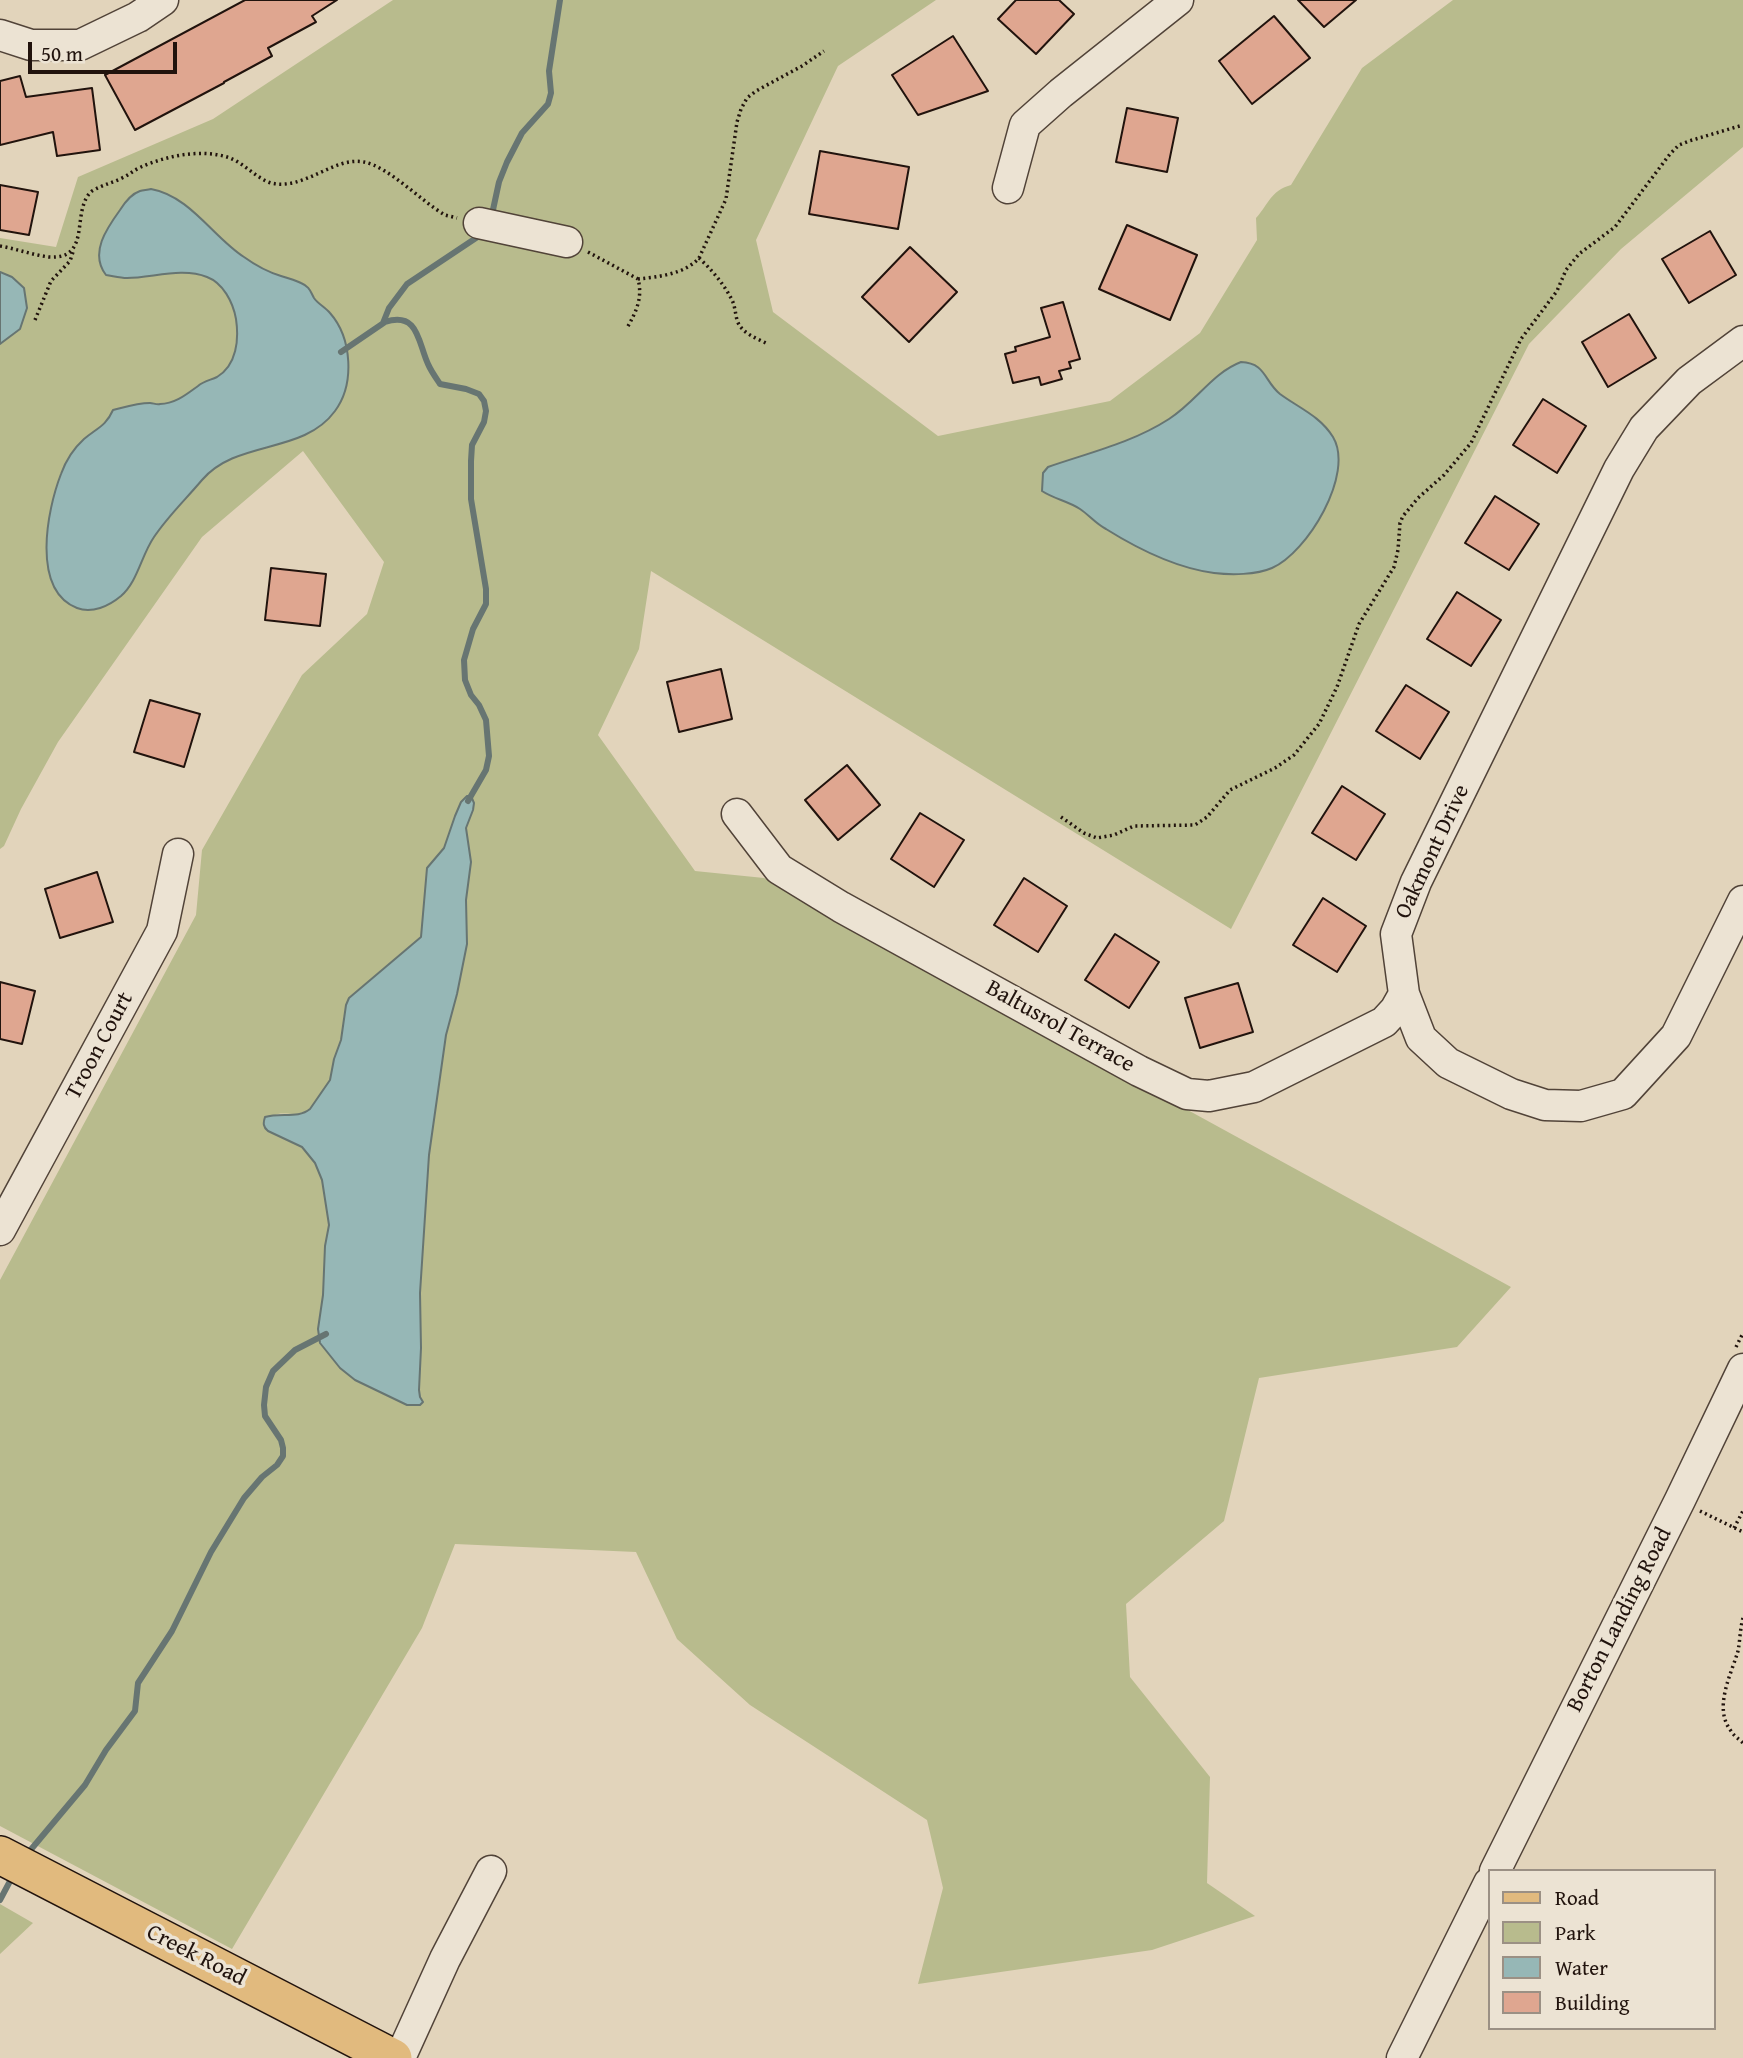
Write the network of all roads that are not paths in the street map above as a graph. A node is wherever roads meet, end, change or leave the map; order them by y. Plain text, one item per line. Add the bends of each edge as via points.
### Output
1 (163, 0) edge
2 (1178, 0) edge
3 (0, 36) edge
4 (1008, 188) dead end
5 (479, 223) road end
6 (567, 242) road end
7 (1743, 341) edge
8 (737, 814) dead end
9 (178, 854) dead end
10 (1743, 901) edge
11 (1404, 994) junction
12 (0, 1230) edge
13 (1743, 1368) edge
14 (0, 1855) edge
15 (1496, 1869) edge
16 (491, 1871) dead end
17 (1488, 1885) edge
18 (393, 2058) edge
19 (400, 2058) edge
20 (1402, 2058) edge

1 - 3 street via 80,45 31,46
2 - 4 street via 1025,125
5 - 6 street
7 - 11 street, Oakmont Drive via 1689,381 1644,428 1619,469 1416,882 1396,934
8 - 11 street, Baltusrol Terrace via 779,869 1187,1094 1209,1096 1254,1087 1384,1023
9 - 12 street, Troon Court via 162,931
10 - 11 street, Oakmont Drive via 1675,1036 1623,1094 1581,1106 1545,1105 1522,1098 1448,1063 1421,1038
13 - 15 street, Borton Landing Road
14 - 18 main road, Creek Road
16 - 19 street
17 - 20 street

